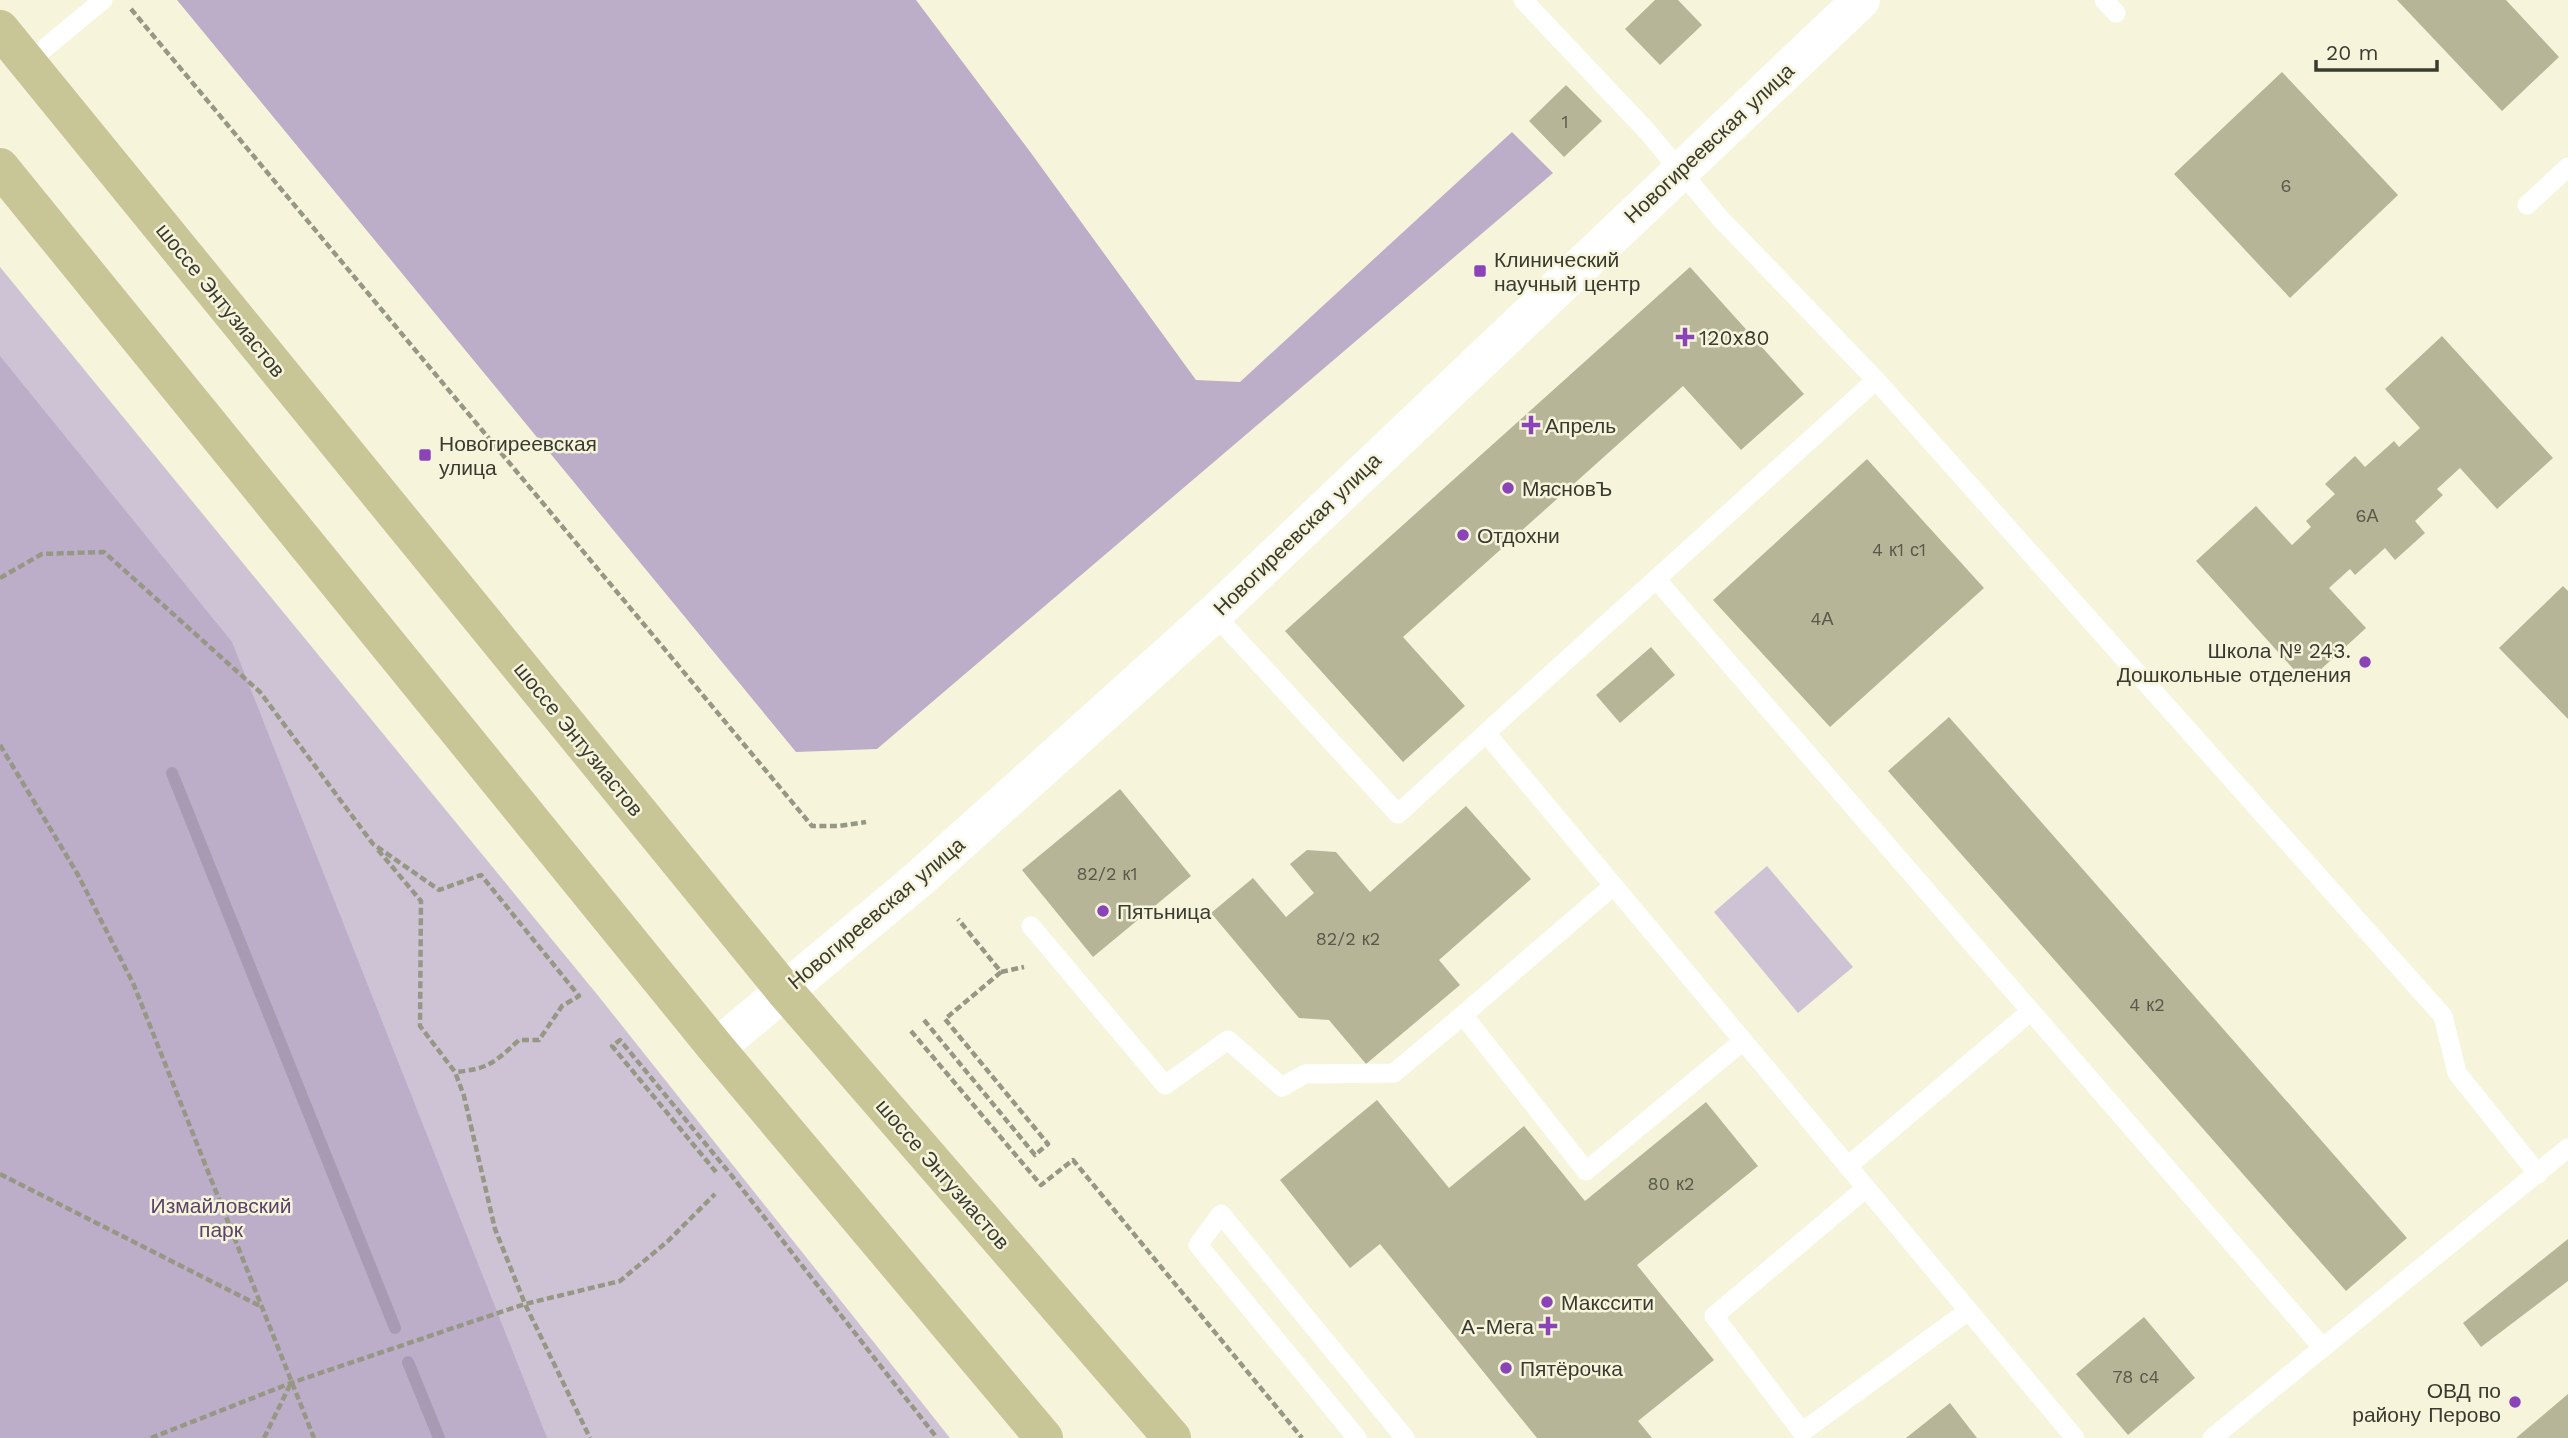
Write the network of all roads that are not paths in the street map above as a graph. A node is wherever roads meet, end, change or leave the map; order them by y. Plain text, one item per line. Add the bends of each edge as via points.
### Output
1 (103, 0) edge
2 (1523, 0) edge
3 (1861, 0) edge
4 (0, 29) edge
5 (27, 63) junction
6 (0, 167) edge
7 (2568, 167) edge
8 (1679, 172) junction
9 (2527, 205) dead end
10 (1876, 380) junction
11 (1656, 579) junction
12 (1214, 614) junction
13 (1486, 733) junction
14 (1614, 886) junction
15 (1031, 926) dead end
16 (784, 990) junction
17 (2031, 1012) junction
18 (1463, 1015) junction
19 (1743, 1041) junction
20 (716, 1048) junction
21 (2565, 1156) edge
22 (1847, 1166) junction
23 (2538, 1174) junction
24 (1866, 1188) junction
25 (1968, 1311) junction
26 (2323, 1348) junction
27 (1044, 1438) edge
28 (1172, 1438) edge
29 (1357, 1438) edge
30 (1405, 1438) edge
31 (2074, 1438) edge
32 (2212, 1438) edge

1 - 5 lane
2 - 8 lane via 1646,130
3 - 8 main road, Новогиреевская улица
4 - 5 main road, шоссе Энтузиастов
5 - 16 main road, шоссе Энтузиастов
6 - 20 main road
7 - 9 lane
8 - 10 lane
8 - 12 main road, Новогиреевская улица
10 - 11 lane
10 - 23 lane via 2443,1016 2457,1073
11 - 13 lane
11 - 17 lane
12 - 13 lane via 1398,814
12 - 16 main road, Новогиреевская улица via 919,878
13 - 14 lane
14 - 18 lane
14 - 19 lane
15 - 18 lane via 1165,1085 1228,1040 1282,1087 1306,1074 1394,1073
16 - 20 main road, Новогиреевская улица
16 - 28 main road, шоссе Энтузиастов
17 - 22 lane
17 - 26 lane
18 - 19 lane via 1586,1171
19 - 22 lane
20 - 27 main road
21 - 23 lane
22 - 24 lane
23 - 26 lane
24 - 25 lane
24 - 25 lane via 1714,1316 1802,1432
25 - 31 lane
26 - 32 lane
29 - 30 lane via 1199,1245 1221,1214

